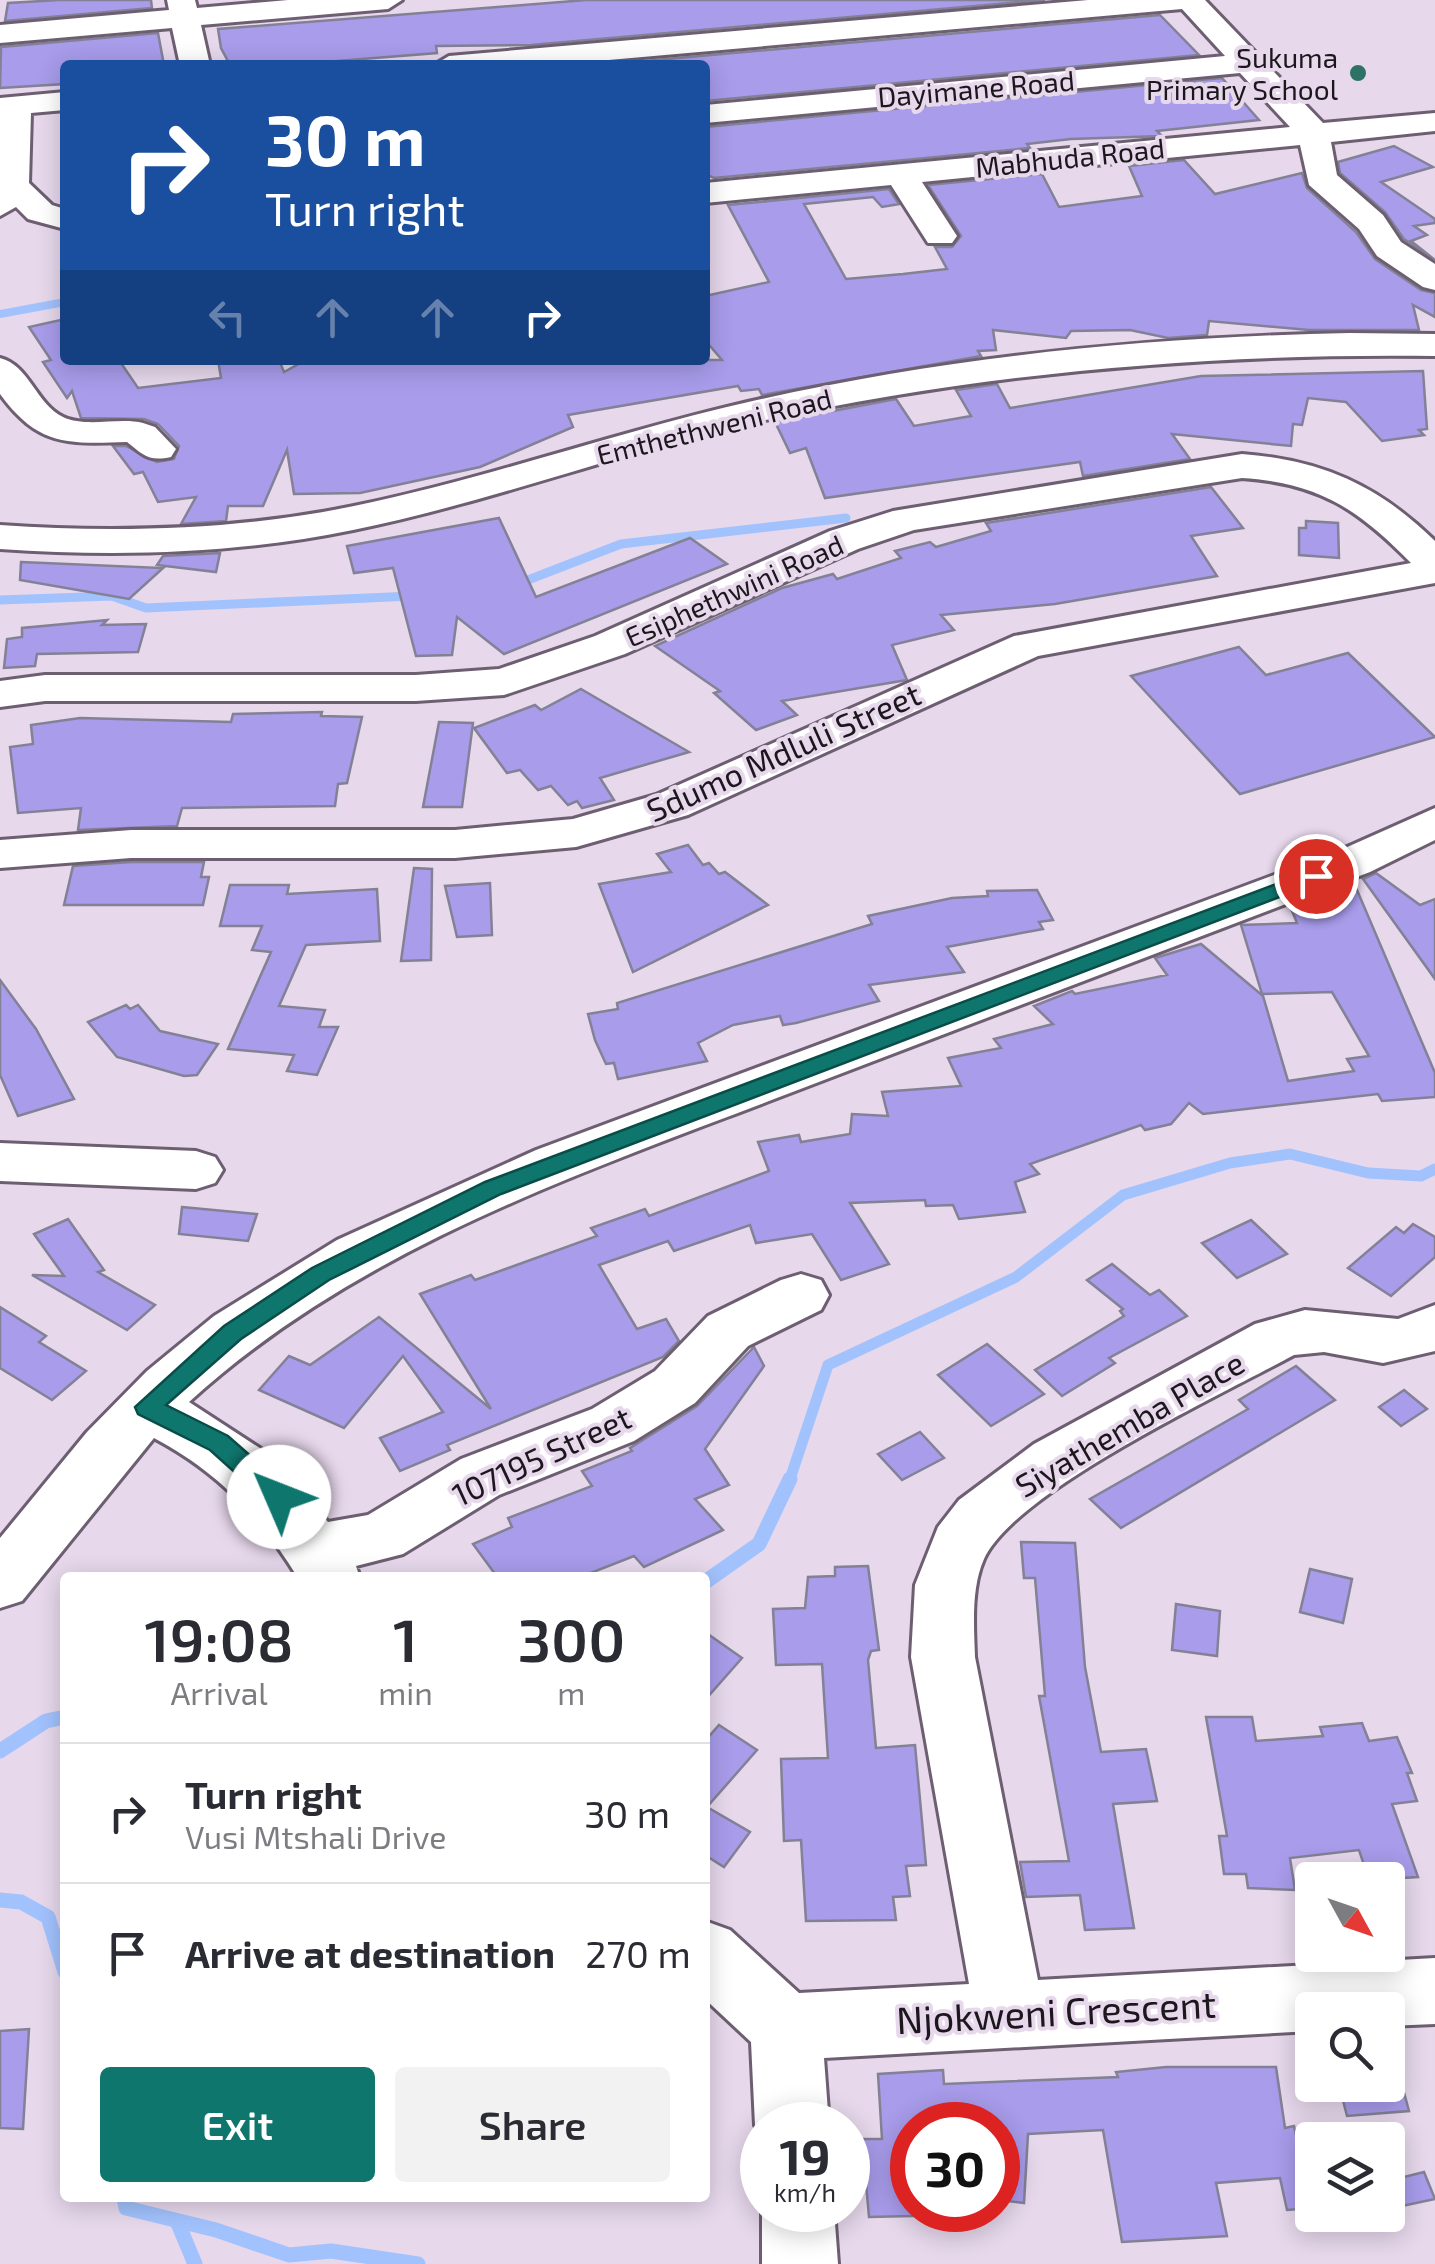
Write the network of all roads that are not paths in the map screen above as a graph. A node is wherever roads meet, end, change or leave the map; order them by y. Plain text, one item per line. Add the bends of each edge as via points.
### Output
1 (388, 0) edge
2 (1188, 0) edge
3 (184, 9) edge
4 (0, 34) edge
5 (195, 60) edge
6 (506, 60) edge
7 (1246, 63) junction
8 (60, 101) edge
9 (8, 106) edge
10 (710, 114) edge
11 (1435, 122) edge
12 (1314, 133) junction
13 (901, 174) junction
14 (710, 193) edge
15 (6, 195) edge
16 (60, 218) edge
17 (940, 236) dead end
18 (1435, 280) edge
19 (1435, 345) edge
20 (0, 369) edge
21 (157, 450) dead end
22 (0, 537) edge
23 (1435, 567) edge
24 (0, 694) edge
25 (1435, 822) edge
26 (0, 854) edge
27 (0, 1162) edge
28 (196, 1170) dead end
29 (801, 1295) dead end
30 (1432, 1328) edge
31 (147, 1407) junction
32 (322, 1563) edge
33 (0, 1583) edge
34 (710, 1958) edge
35 (1435, 1991) edge
36 (1009, 2012) junction
37 (786, 2026) junction
38 (791, 2102) edge
39 (798, 2232) edge
40 (800, 2264) edge

1 - 3 street
2 - 6 street
2 - 7 street
3 - 4 street
3 - 5 street
7 - 10 street, Dayimane Road
7 - 12 street
8 - 9 street
9 - 15 street
11 - 12 street, Mabhuda Road
12 - 13 street, Mabhuda Road
12 - 18 street via 1321,178 1371,222 1389,249
13 - 14 street, Mabhuda Road
13 - 17 street
15 - 16 street
19 - 22 street, Emthethweni Road via 1194,351 948,376 759,411 349,519 194,538
20 - 21 street via 40,424 55,431 130,431
23 - 24 street, Esiphethwini Road via 1344,485 1281,467 1242,466 907,519 844,540 610,645 504,682
23 - 26 street, Sdumo Mdluli Street via 1029,645 672,805 576,833 455,844 131,844
25 - 31 street via 1353,862 493,1188 320,1274 232,1332
27 - 28 street
29 - 32 street, 107195 Street via 728,1331 675,1386 613,1425 482,1476 381,1537
30 - 36 street, Siyathemba Place via 1378,1344 1306,1331 1275,1339 1033,1473 982,1511 962,1540 948,1571 943,1656
31 - 32 street via 219,1443 251,1468 279,1497
31 - 33 street via 103,1450
34 - 37 street
35 - 36 street, Njokweni Crescent
36 - 37 street, Njokweni Crescent
37 - 38 street
39 - 40 street

